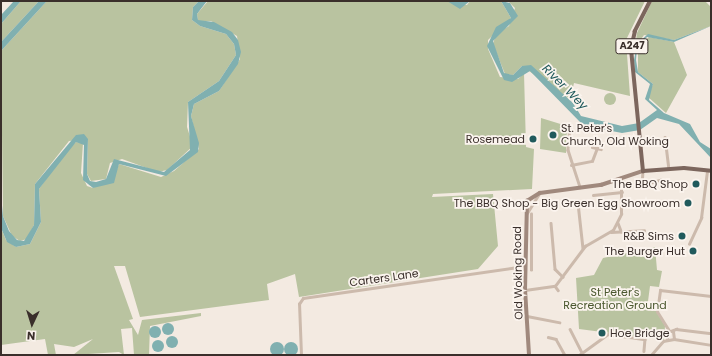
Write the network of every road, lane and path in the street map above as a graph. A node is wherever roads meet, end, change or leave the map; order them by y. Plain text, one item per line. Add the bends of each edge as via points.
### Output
1 (650, 1) edge
2 (570, 126) dead end
3 (665, 137) dead end
4 (665, 143) junction
5 (669, 143) dead end
6 (592, 147) dead end
7 (597, 148) junction
8 (601, 149) dead end
9 (572, 165) junction
10 (669, 168) junction
11 (643, 171) junction
12 (709, 171) edge
13 (621, 178) junction
14 (660, 180) dead end
15 (580, 187) junction
16 (623, 191) junction
17 (537, 194) junction
18 (593, 195) dead end
19 (578, 203) dead end
20 (526, 213) junction
21 (531, 214) dead end
22 (552, 223) dead end
23 (618, 223) junction
24 (644, 230) dead end
25 (621, 231) junction
26 (611, 232) junction
27 (525, 242) junction
28 (531, 242) junction
29 (689, 244) dead end
30 (583, 248) junction
31 (525, 266) junction
32 (531, 270) dead end
33 (563, 277) junction
34 (555, 286) junction
35 (525, 290) junction
36 (558, 290) dead end
37 (711, 296) edge
38 (527, 316) junction
39 (560, 322) dead end
40 (570, 329) dead end
41 (669, 331) junction
42 (673, 332) junction
43 (711, 333) edge
44 (548, 337) dead end
45 (667, 339) junction
46 (674, 339) junction
47 (711, 345) edge
48 (644, 351) dead end
49 (581, 354) edge
50 (301, 355) edge
51 (529, 355) edge
52 (565, 355) edge
53 (651, 355) edge

1 - 11 main road, A247 via 635,30 631,49
2 - 9 street via 567,140
3 - 4 street
4 - 5 street
4 - 10 street
6 - 7 street
7 - 8 street
7 - 9 street via 592,161
9 - 15 street
10 - 11 main road
10 - 12 main road
11 - 13 main road
11 - 14 street via 642,184
12 - 29 street via 701,218
13 - 15 main road via 601,185
13 - 16 street
15 - 17 main road
16 - 18 street
16 - 23 street
17 - 20 street
17 - 20 main road, Old Woking Road via 527,201
19 - 30 street
20 - 27 main road, Old Woking Road
21 - 28 street
22 - 33 street via 555,269
23 - 25 street
23 - 26 street
24 - 25 street
25 - 26 street
26 - 30 street
27 - 28 street
27 - 31 main road, Old Woking Road
28 - 32 street
30 - 33 street
31 - 35 main road, Old Woking Road
31 - 50 street, Carters Lane via 303,298 299,304
33 - 34 street
34 - 35 street
34 - 36 street
35 - 38 main road, Old Woking Road
37 - 41 street via 660,290 657,312
38 - 39 street
38 - 51 main road, Old Woking Road
40 - 49 street
41 - 42 street
41 - 45 street
42 - 43 street via 678,329
42 - 46 street
44 - 52 street via 556,339
45 - 46 street
45 - 53 street
46 - 47 street
48 - 49 street via 645,338 608,334

